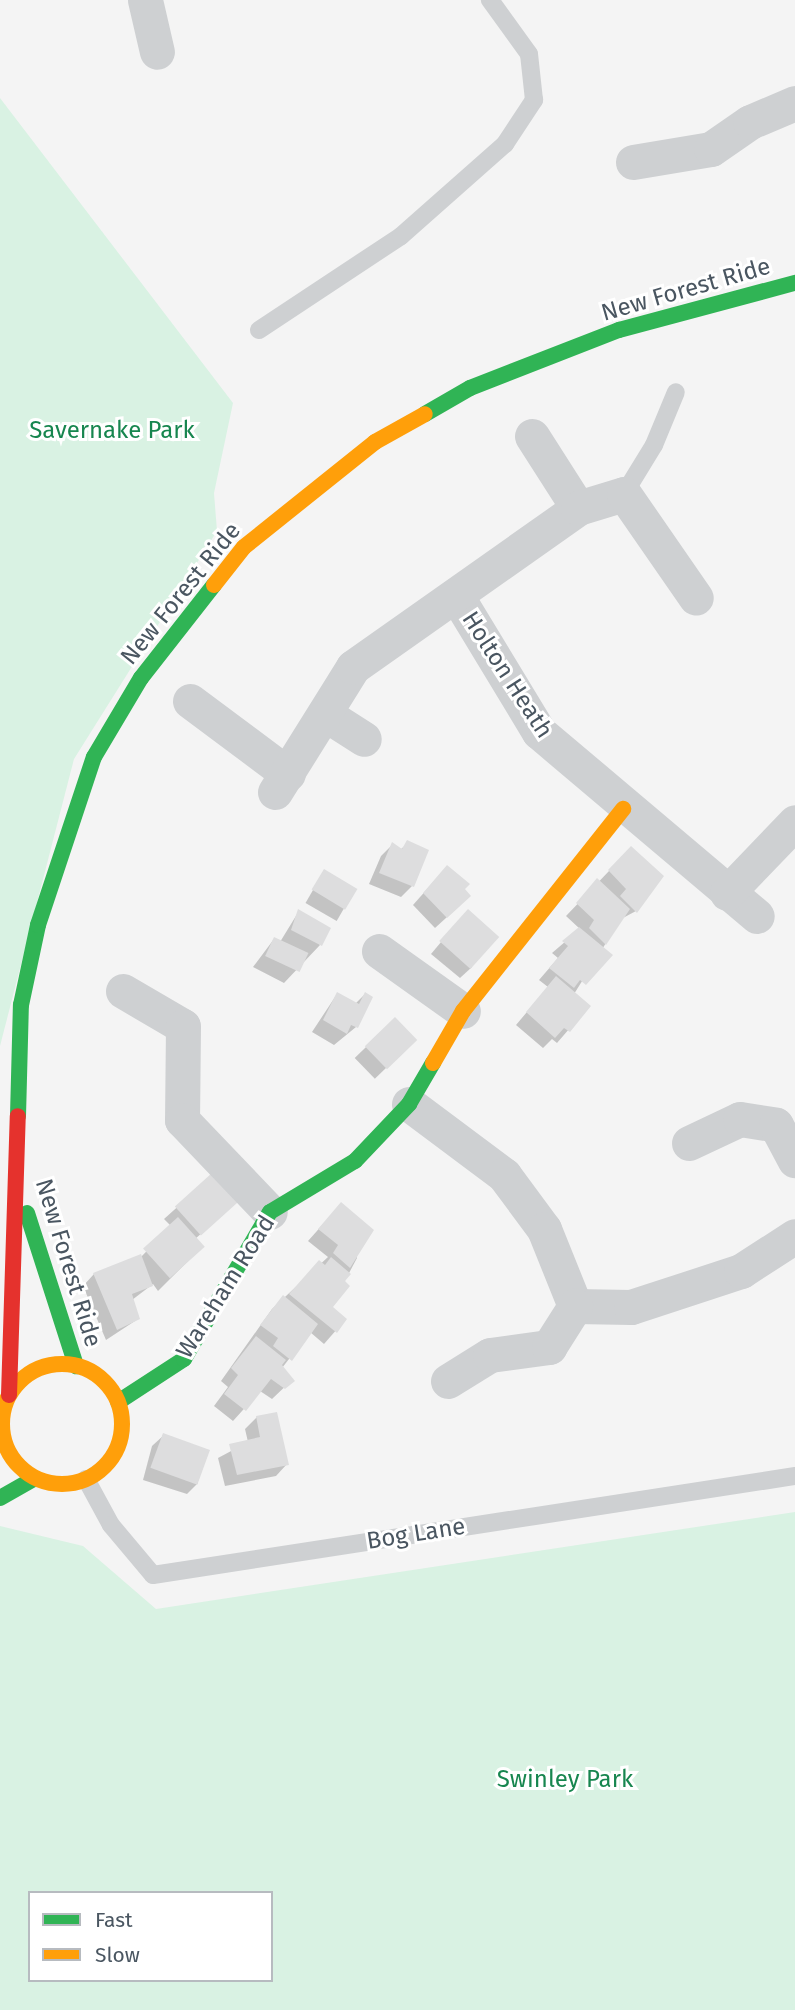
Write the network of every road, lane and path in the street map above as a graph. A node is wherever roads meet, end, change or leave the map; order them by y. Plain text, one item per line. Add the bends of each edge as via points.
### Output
1 (145, 0) edge
2 (491, 0) edge
3 (157, 52) dead end
4 (795, 103) edge
5 (633, 162) dead end
6 (795, 284) edge
7 (258, 330) dead end
8 (676, 392) dead end
9 (532, 436) dead end
10 (624, 494) junction
11 (578, 508) junction
12 (456, 595) junction
13 (696, 598) dead end
14 (190, 701) dead end
15 (325, 714) junction
16 (364, 739) dead end
17 (623, 809) junction
18 (795, 822) edge
19 (727, 893) junction
20 (757, 916) dead end
21 (379, 951) dead end
22 (123, 991) dead end
23 (463, 1011) junction
24 (409, 1104) junction
25 (688, 1143) dead end
26 (795, 1160) edge
27 (16, 1174) junction
28 (270, 1212) junction
29 (795, 1236) edge
30 (575, 1306) junction
31 (76, 1366) junction
32 (448, 1381) dead end
33 (9, 1395) junction
34 (118, 1402) junction
35 (1, 1435) edge
36 (795, 1476) edge
37 (35, 1478) junction
38 (86, 1479) junction
39 (0, 1498) edge

1 - 3 street
2 - 7 lane via 529,54 534,100 505,144 401,236
4 - 5 street via 750,122 712,149
6 - 27 main road, New Forest Ride via 619,330 470,388 375,442 231,561 141,678 94,757 38,925 21,1005
8 - 10 lane via 654,445
9 - 11 street
10 - 11 street
10 - 13 street
11 - 12 street
12 - 15 street via 353,667
12 - 17 street, Holton Heath via 539,732
14 - 15 street via 281,783
15 - 16 street
17 - 19 street, Holton Heath
17 - 23 main road, Wareham Road
18 - 19 street
19 - 20 street, Holton Heath
21 - 23 street
22 - 28 street via 183,1026 182,1120
23 - 24 main road, Wareham Road
24 - 28 main road, Wareham Road via 355,1161
24 - 30 street via 504,1175 544,1229
25 - 26 street via 740,1119 776,1125
27 - 31 main road, New Forest Ride
27 - 33 main road, New Forest Ride
28 - 34 main road, Wareham Road via 184,1359
29 - 30 street via 741,1271 631,1307
30 - 32 street via 548,1347 490,1355
31 - 33 main road, New Forest Ride via 38,1368
31 - 34 main road, New Forest Ride via 96,1374
33 - 35 main road, New Forest Ride
34 - 38 main road via 118,1444
35 - 37 main road, New Forest Ride via 18,1466
36 - 38 lane, Bog Lane via 153,1575 111,1525
37 - 38 main road via 56,1484
37 - 39 main road

